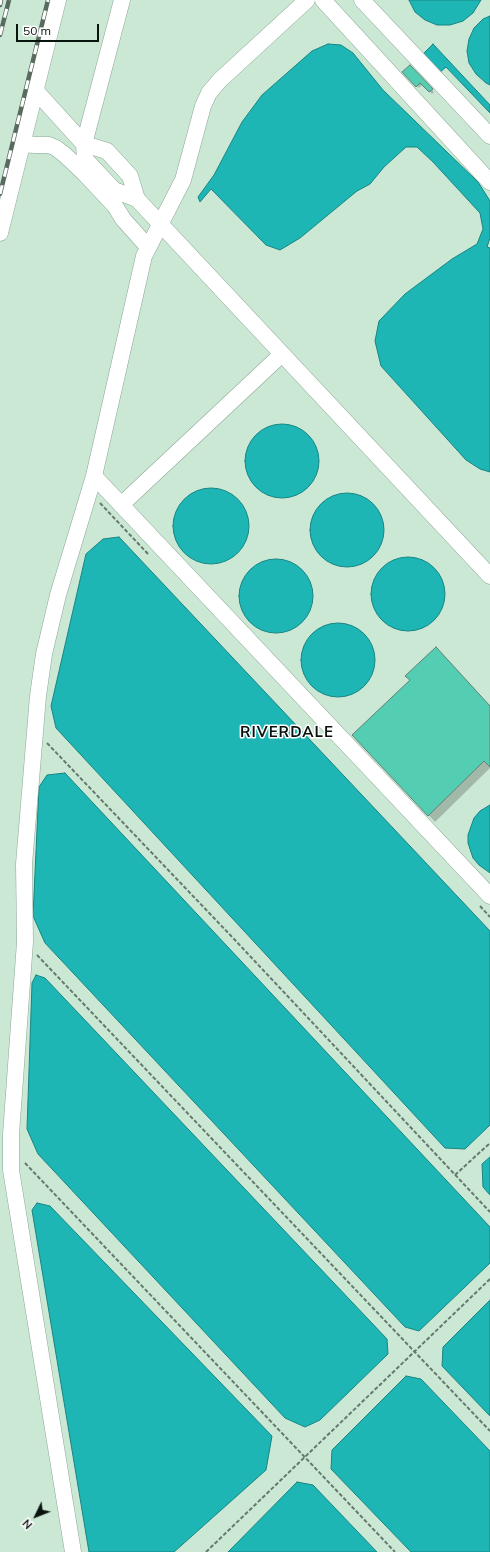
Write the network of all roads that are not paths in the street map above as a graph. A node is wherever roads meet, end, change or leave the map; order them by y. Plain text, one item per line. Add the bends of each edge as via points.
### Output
1 (58, 0) edge
2 (122, 0) edge
3 (307, 0) edge
4 (323, 0) edge
5 (362, 0) edge
6 (35, 90) junction
7 (490, 136) edge
8 (22, 144) junction
9 (84, 144) junction
10 (490, 182) edge
11 (137, 199) junction
12 (160, 224) junction
13 (0, 233) edge
14 (148, 247) junction
15 (282, 354) junction
16 (94, 476) junction
17 (121, 505) junction
18 (490, 576) edge
19 (490, 896) edge
20 (73, 1552) edge

1 - 6 street
2 - 9 street
3 - 12 street via 209,92 183,180
4 - 10 street
5 - 7 street
6 - 8 street
6 - 9 street
8 - 13 street
8 - 14 street via 49,145 56,148 115,206
9 - 11 street via 107,151 130,176
9 - 11 street via 85,159 114,190
11 - 12 street
12 - 14 street
12 - 15 street
14 - 16 street
15 - 17 street
15 - 18 street
16 - 17 street
16 - 20 street via 58,595 38,696 24,864 25,942 11,1149 16,1204
17 - 19 street

